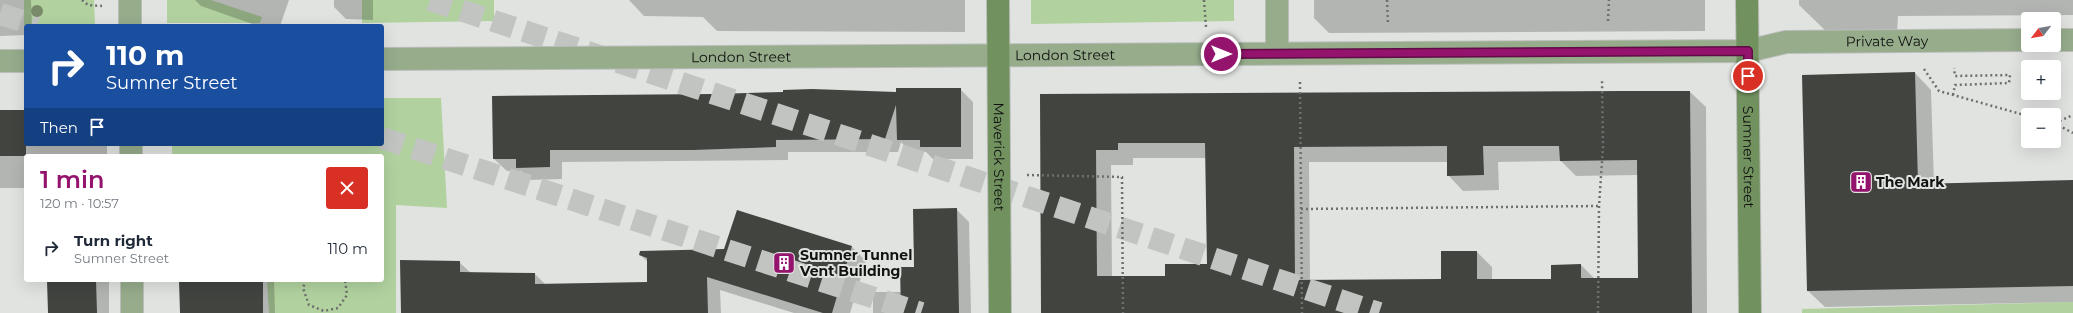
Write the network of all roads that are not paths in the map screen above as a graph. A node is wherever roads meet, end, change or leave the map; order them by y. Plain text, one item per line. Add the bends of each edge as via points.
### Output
1 (130, 0) edge
2 (998, 0) edge
3 (1277, 0) edge
4 (1747, 0) edge
5 (130, 24) edge
6 (2021, 40) edge
7 (2061, 40) edge
8 (2073, 40) edge
9 (1748, 51) junction
10 (1278, 54) junction
11 (998, 55) junction
12 (384, 59) edge
13 (0, 61) edge
14 (24, 61) edge
15 (132, 282) edge
16 (132, 313) edge
17 (1000, 313) edge
18 (1750, 313) edge

1 - 5 street
2 - 11 main road, Maverick Street
3 - 10 street
4 - 9 main road, Sumner Street
6 - 9 street, Private Way via 1786,42
7 - 8 street
9 - 10 street, London Street
9 - 18 main road, Sumner Street
10 - 11 street, London Street
11 - 12 street, London Street
11 - 17 main road, Maverick Street
13 - 14 street
15 - 16 street

